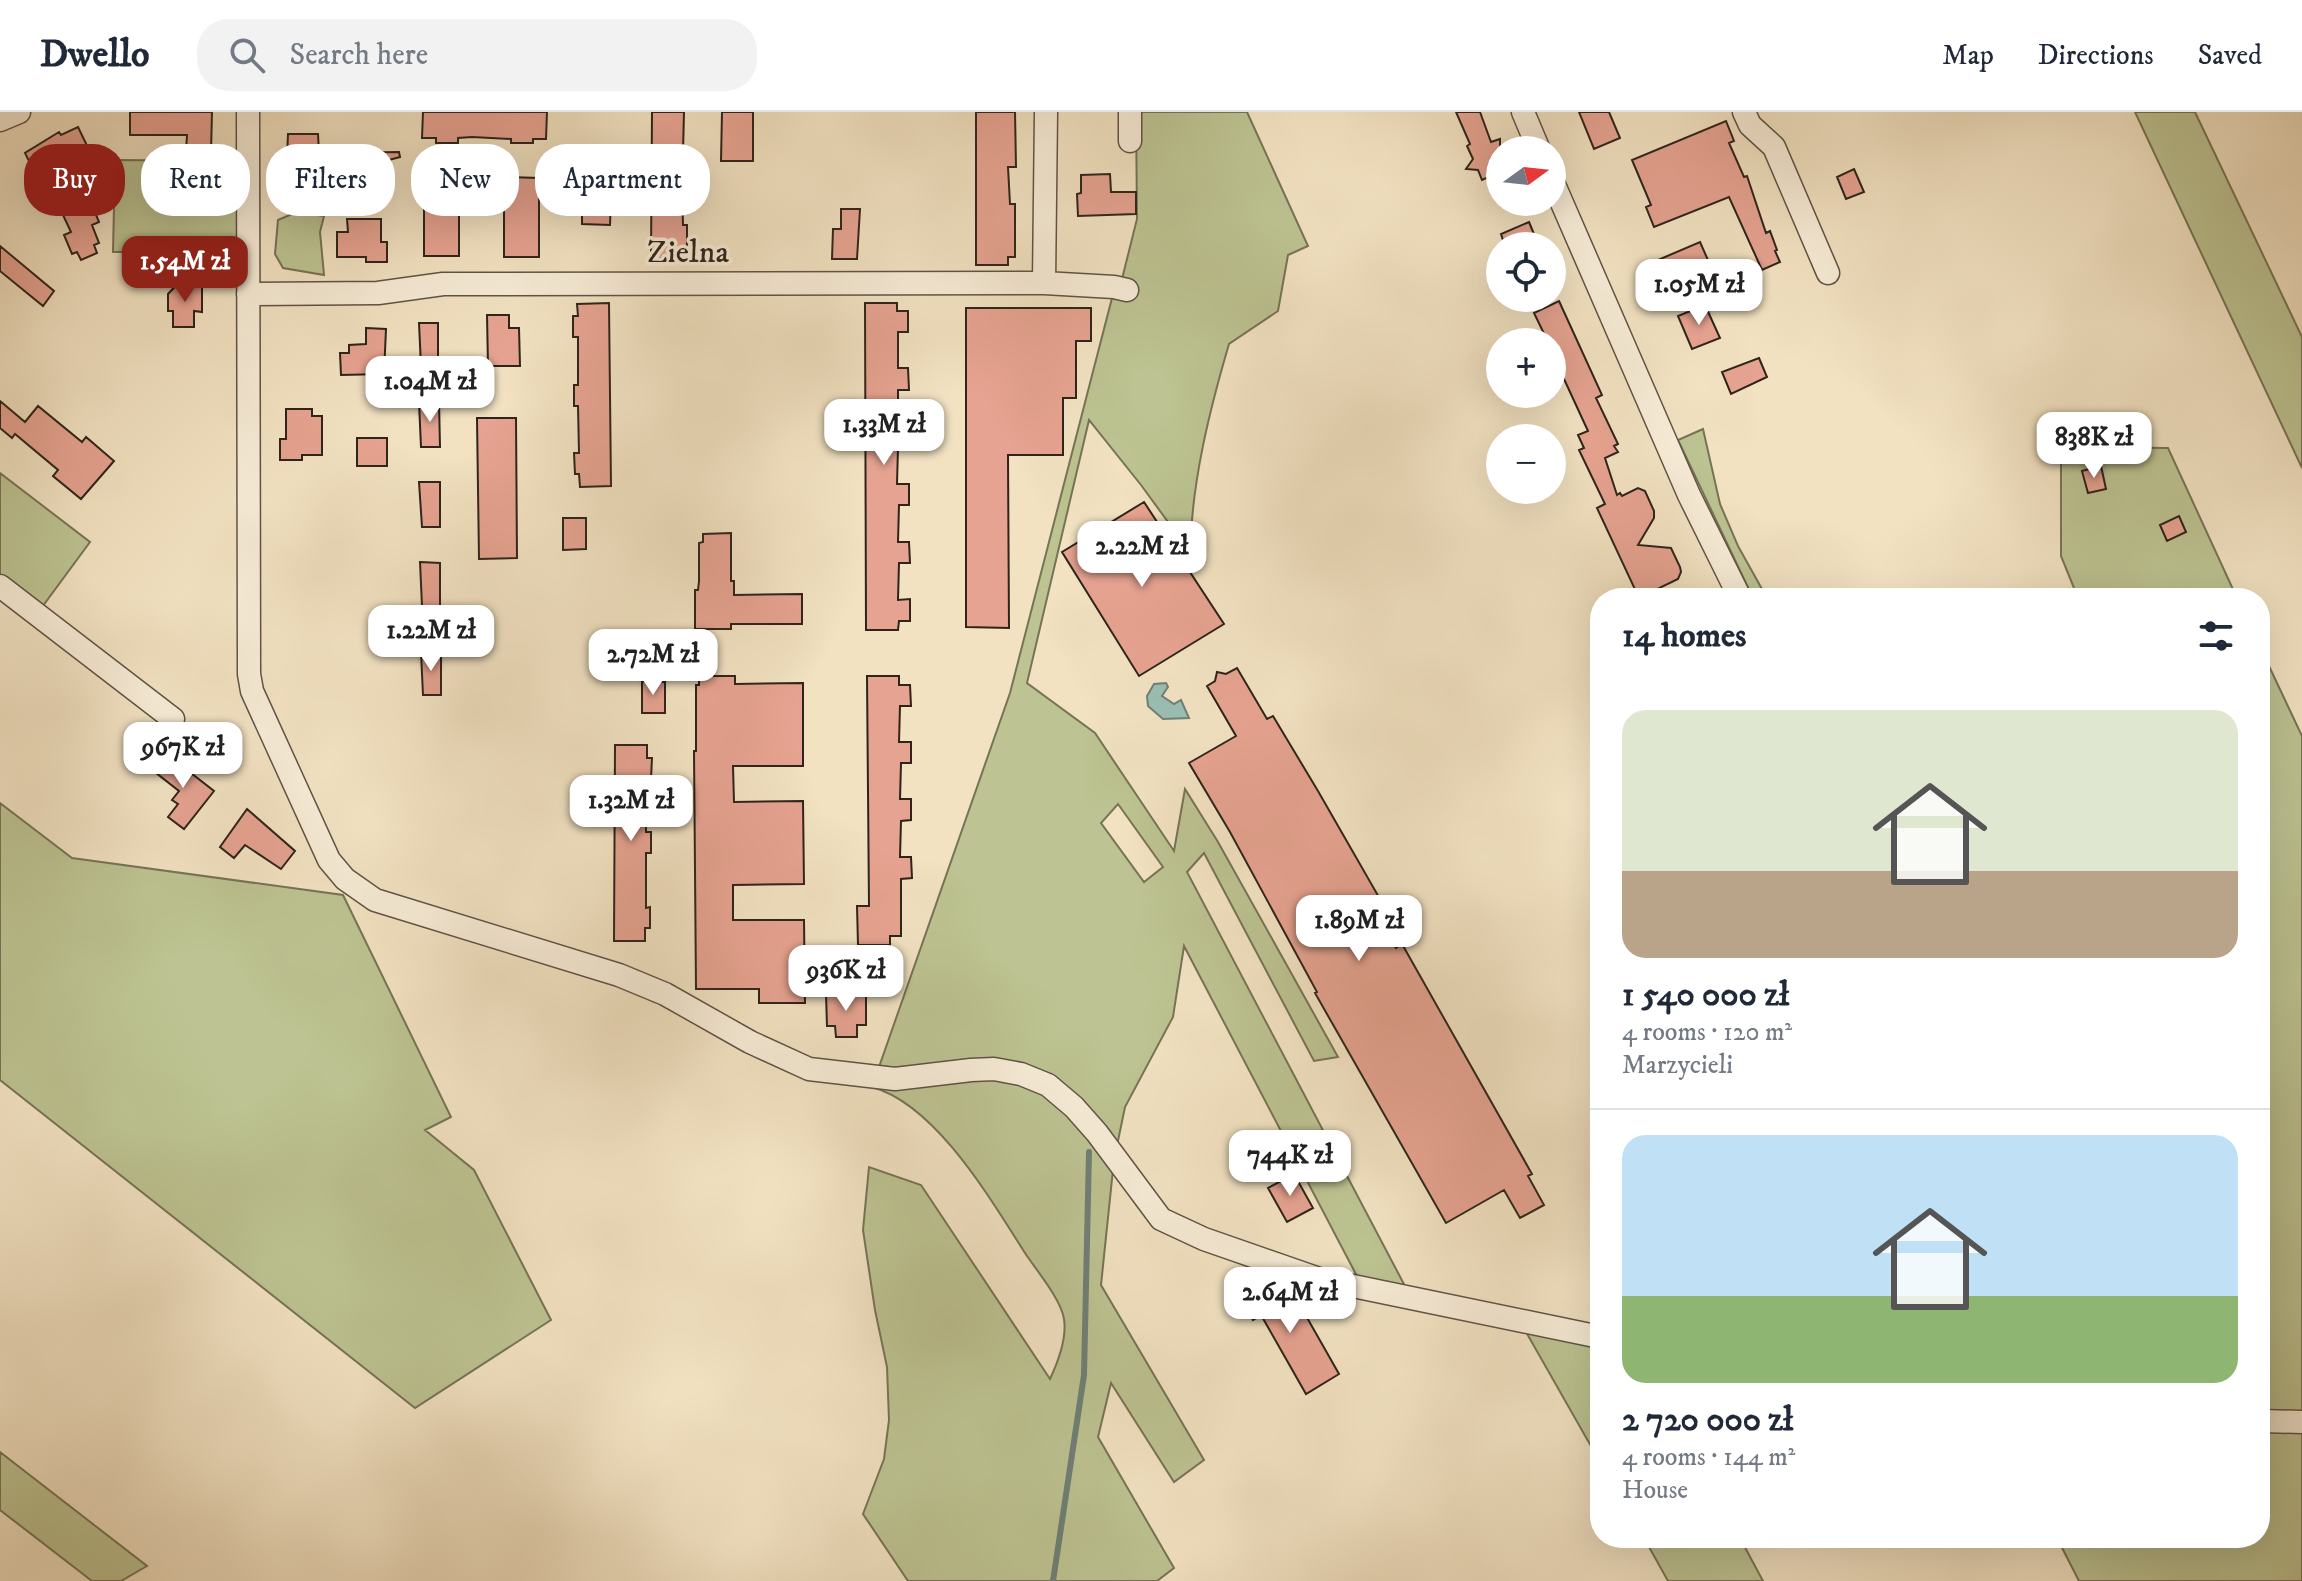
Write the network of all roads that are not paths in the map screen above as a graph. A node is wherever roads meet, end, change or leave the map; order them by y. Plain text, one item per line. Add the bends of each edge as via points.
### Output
1 (19, 112) edge
2 (248, 112) edge
3 (1046, 112) edge
4 (1130, 112) edge
5 (1523, 112) edge
6 (1744, 112) edge
7 (0, 120) edge
8 (1533, 136) edge
9 (1130, 141) dead end
10 (1566, 212) edge
11 (1828, 273) dead end
12 (1044, 283) junction
13 (1127, 290) dead end
14 (248, 294) junction
15 (0, 586) edge
16 (1735, 588) edge
17 (173, 719) dead end
18 (1590, 1335) edge
19 (2270, 1421) edge
20 (2302, 1422) edge

1 - 7 street
2 - 14 street
3 - 12 street
4 - 9 street
5 - 8 street
6 - 11 street via 1774,147
10 - 16 street
12 - 13 street, Zielna
12 - 14 street, Zielna via 443,284 378,293
14 - 18 street via 252,691 329,860 360,892 619,975 809,1069 895,1079 994,1069 1021,1074 1048,1085 1074,1107 1161,1219 1204,1239 1319,1279
15 - 17 street
19 - 20 street

